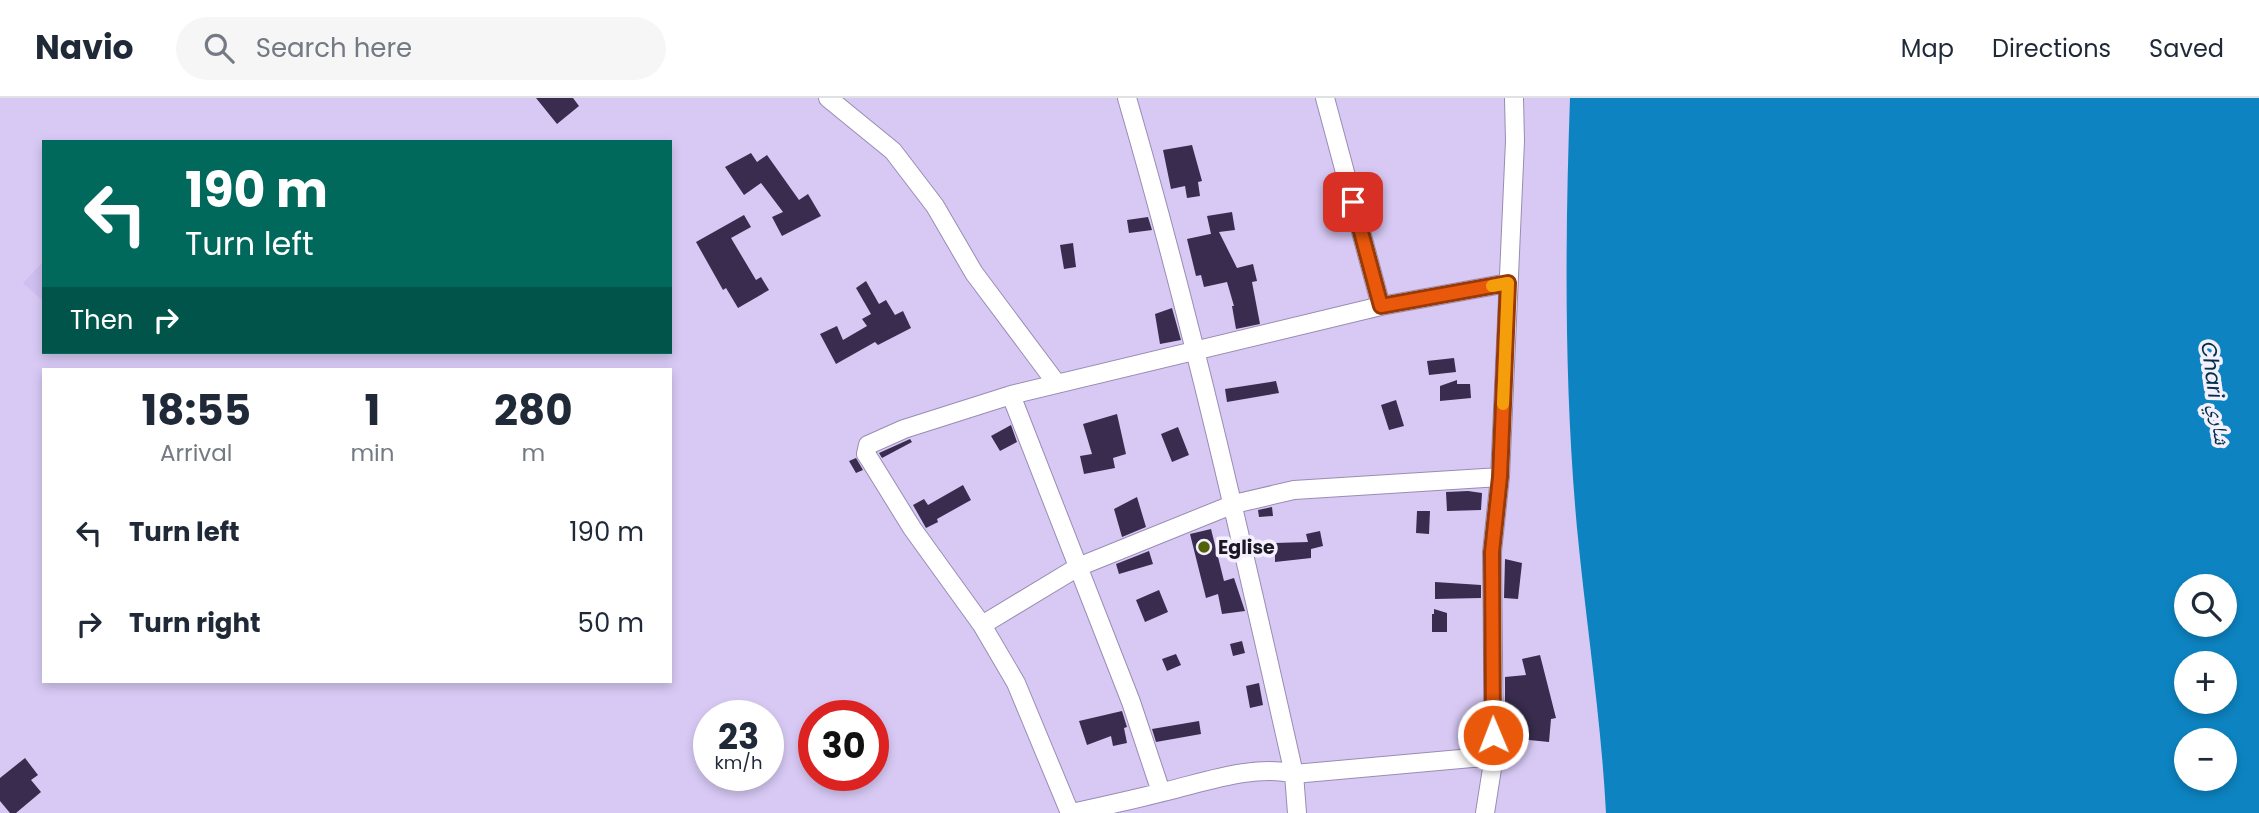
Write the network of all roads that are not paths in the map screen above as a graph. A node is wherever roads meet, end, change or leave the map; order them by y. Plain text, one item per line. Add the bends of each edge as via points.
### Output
1 (828, 98) edge
2 (1127, 98) edge
3 (1325, 98) edge
4 (1514, 98) edge
5 (1508, 283) junction
6 (1381, 306) junction
7 (1194, 350) junction
8 (1057, 384) junction
9 (1011, 395) junction
10 (1500, 477) junction
11 (1234, 504) junction
12 (1078, 567) junction
13 (982, 625) junction
14 (1494, 756) junction
15 (1294, 774) junction
16 (1161, 792) junction
17 (1071, 813) edge
18 (1297, 813) edge
19 (1485, 813) edge

1 - 8 street via 893,151 935,206 974,273
2 - 7 street
3 - 6 street
4 - 5 street
5 - 6 street
5 - 10 street
6 - 7 street
7 - 8 street
7 - 11 street
8 - 9 street
9 - 12 street
9 - 13 street via 896,432 866,449 912,528
10 - 11 street via 1294,490
10 - 14 street via 1492,552
11 - 12 street
11 - 15 street
12 - 13 street
12 - 16 street
13 - 17 street via 1016,682
14 - 15 street
14 - 19 street
15 - 16 street via 1231,775
15 - 18 street
16 - 17 street

